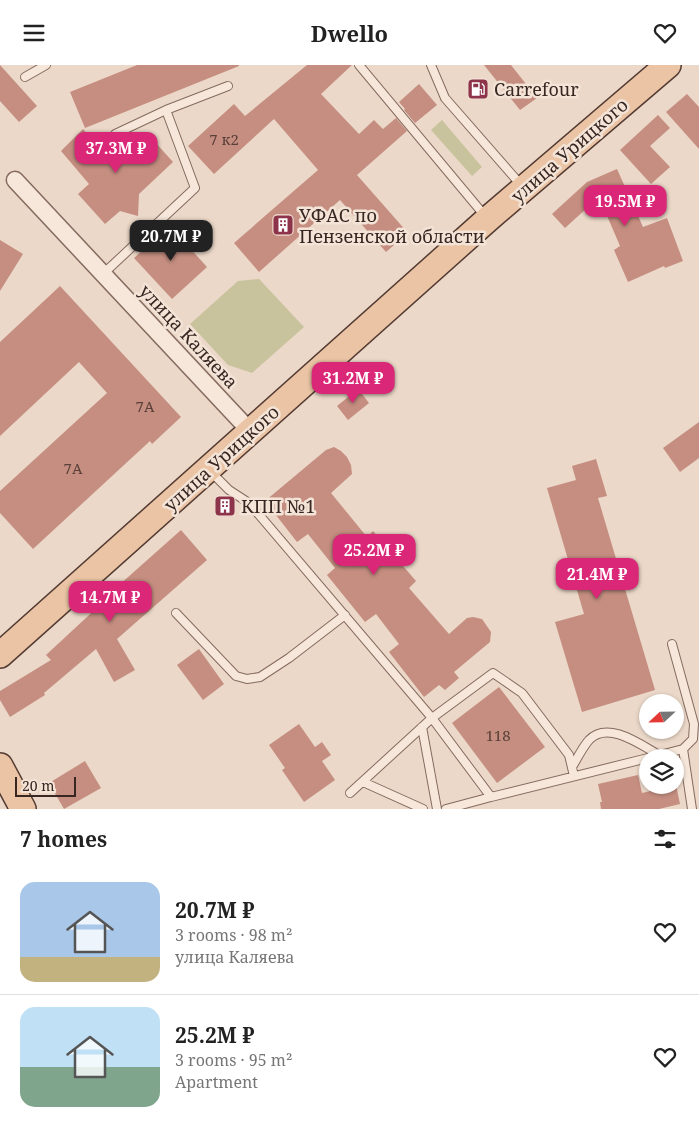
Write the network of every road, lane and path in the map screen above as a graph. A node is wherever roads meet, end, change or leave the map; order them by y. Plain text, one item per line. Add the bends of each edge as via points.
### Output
1 (46, 65) edge
2 (359, 65) edge
3 (431, 65) edge
4 (668, 65) edge
5 (25, 77) dead end
6 (228, 86) dead end
7 (166, 110) junction
8 (115, 133) dead end
9 (15, 180) dead end
10 (524, 189) junction
11 (488, 219) junction
12 (103, 274) junction
13 (251, 432) junction
14 (208, 469) junction
15 (176, 613) dead end
16 (344, 615) junction
17 (672, 644) dead end
18 (0, 655) edge
19 (432, 718) junction
20 (422, 727) junction
21 (648, 749) edge
22 (683, 749) edge
23 (684, 756) edge
24 (639, 760) edge
25 (0, 766) edge
26 (572, 767) junction
27 (574, 776) junction
28 (363, 782) junction
29 (350, 793) dead end
30 (491, 797) junction
31 (23, 809) edge
32 (423, 809) edge
33 (437, 809) edge
34 (446, 809) edge
35 (692, 809) edge

1 - 5 lane
2 - 11 lane
3 - 10 lane via 445,98
4 - 10 main road, улица Урицкого
6 - 7 lane
7 - 8 lane
7 - 12 lane via 195,188
9 - 12 street, улица Каляева
10 - 11 main road, улица Урицкого
11 - 13 main road, улица Урицкого
12 - 13 street, улица Каляева
13 - 14 main road, улица Урицкого
14 - 16 lane via 249,503
14 - 18 main road, улица Урицкого
15 - 16 lane via 236,676 247,679 260,677
16 - 19 lane
17 - 22 lane via 694,724 693,739
19 - 20 lane
19 - 26 lane via 493,673 522,693 570,755
19 - 30 lane
20 - 28 lane
20 - 33 lane
21 - 26 lane via 620,735 597,734 589,740
23 - 35 lane
24 - 27 lane
25 - 31 main road
26 - 27 lane
27 - 30 lane
28 - 29 lane
28 - 32 lane
30 - 34 lane

